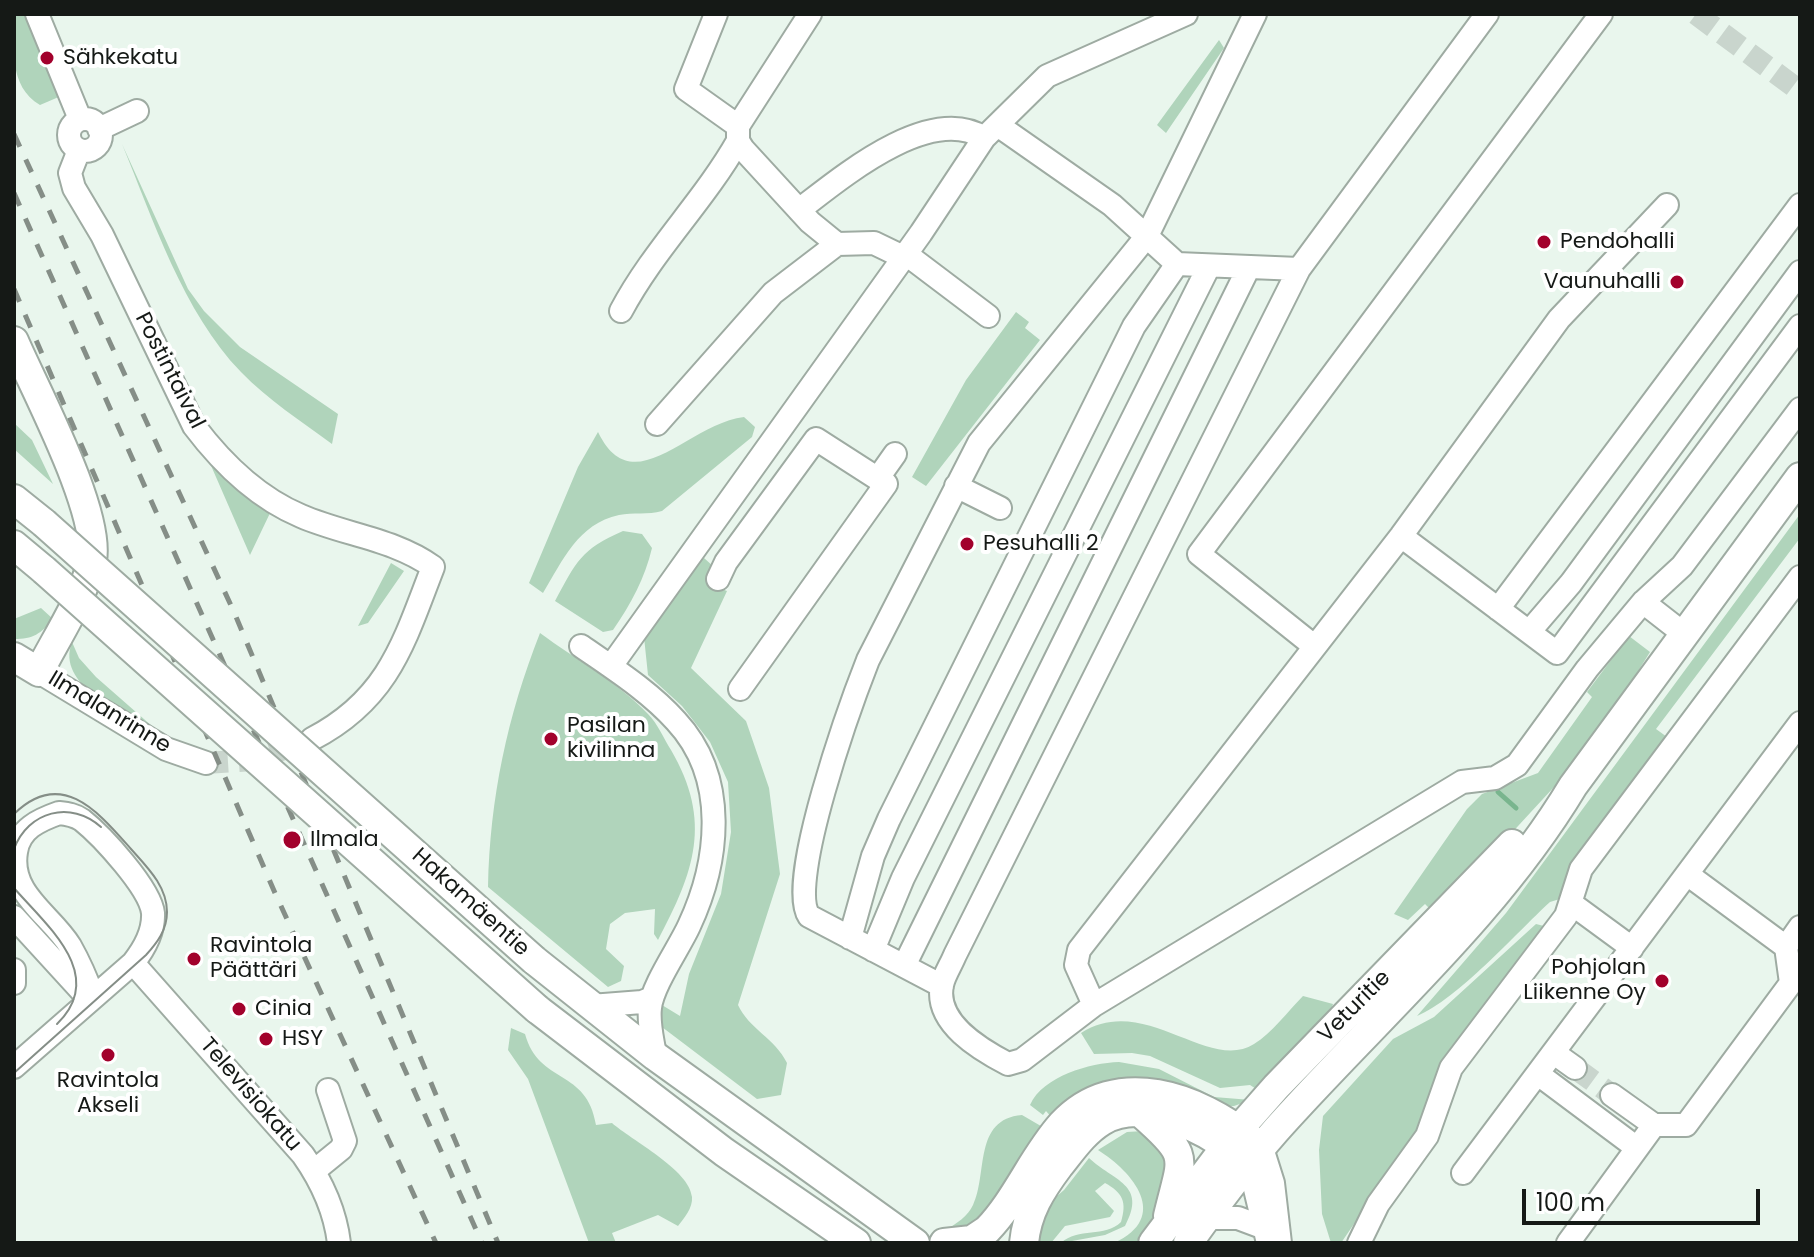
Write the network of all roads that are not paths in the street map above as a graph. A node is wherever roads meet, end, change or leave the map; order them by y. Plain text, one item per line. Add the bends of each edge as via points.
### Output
1 (37, 14) edge
2 (716, 14) edge
3 (810, 14) edge
4 (1186, 14) edge
5 (1255, 14) edge
6 (1487, 14) edge
7 (1601, 14) edge
8 (137, 111) dead end
9 (90, 124) junction
10 (991, 132) junction
11 (738, 134) junction
12 (1667, 205) dead end
13 (1800, 205) edge
14 (799, 210) junction
15 (1147, 236) junction
16 (837, 244) junction
17 (904, 256) junction
18 (1177, 264) junction
19 (1208, 268) junction
20 (1248, 269) junction
21 (1299, 269) junction
22 (1800, 272) edge
23 (621, 311) dead end
24 (988, 316) dead end
25 (1800, 326) edge
26 (14, 341) edge
27 (1800, 409) edge
28 (657, 424) dead end
29 (895, 454) dead end
30 (1800, 477) edge
31 (878, 478) junction
32 (956, 486) junction
33 (14, 499) edge
34 (1000, 508) dead end
35 (1401, 536) junction
36 (14, 545) edge
37 (1800, 577) edge
38 (718, 579) dead end
39 (1643, 602) junction
40 (1498, 609) junction
41 (1529, 632) junction
42 (1684, 634) junction
43 (581, 646) dead end
44 (1314, 646) junction
45 (14, 657) edge
46 (611, 666) junction
47 (39, 672) junction
48 (740, 689) dead end
49 (1800, 723) edge
50 (312, 739) tunnel mouth
51 (206, 763) tunnel mouth
52 (1573, 786) junction
53 (1687, 874) junction
54 (1572, 904) junction
55 (14, 917) edge
56 (1800, 927) edge
57 (850, 938) junction
58 (1786, 947) junction
59 (1632, 948) junction
60 (873, 950) junction
61 (133, 963) junction
62 (904, 966) junction
63 (14, 970) edge
64 (14, 983) edge
65 (942, 986) junction
66 (652, 998) junction
67 (91, 999) junction
68 (1094, 1005) junction
69 (591, 1006) junction
70 (1554, 1053) junction
71 (655, 1056) junction
72 (14, 1067) edge
73 (1575, 1068) tunnel mouth
74 (1538, 1074) junction
75 (328, 1090) dead end
76 (1612, 1095) tunnel mouth
77 (1142, 1114) junction
78 (1654, 1125) junction
79 (1232, 1138) junction
80 (1637, 1148) junction
81 (1255, 1156) junction
82 (314, 1171) junction
83 (1463, 1173) dead end
84 (1206, 1218) junction
85 (1160, 1233) edge
86 (1265, 1235) edge
87 (916, 1240) edge
88 (339, 1243) edge
89 (856, 1243) edge
90 (944, 1243) edge
91 (1024, 1243) edge
92 (1188, 1243) edge
93 (1280, 1243) edge
94 (1359, 1243) edge
95 (1568, 1243) edge

1 - 9 street, Postintaival
2 - 11 street via 686,89
3 - 11 street
4 - 10 street via 1047,76
5 - 15 street
6 - 21 street
7 - 44 street via 1199,554
8 - 9 street
9 - 50 street, Postintaival via 71,126 69,137 79,150 70,173 74,188 194,426 209,446 245,481 300,516 398,548 433,567 377,690 353,715
10 - 14 street via 930,129 849,172
10 - 15 street via 1065,170
10 - 17 street
11 - 14 street
11 - 23 street via 718,178 647,263
12 - 35 street via 1559,319
13 - 40 street
14 - 16 street
15 - 18 street
15 - 32 street via 979,443
16 - 17 street via 874,243
16 - 28 street via 773,293
17 - 24 street
17 - 46 street
18 - 19 street
18 - 57 street via 1134,326 889,819
19 - 20 street
19 - 60 street via 903,878
20 - 21 street
20 - 62 street
21 - 65 street
22 - 41 street via 1571,583
25 - 41 street via 1557,653
26 - 47 main road via 83,501 94,544 84,582
27 - 39 street via 1682,566
29 - 31 street
30 - 42 main road, Veturitie
31 - 38 street via 816,439
31 - 48 street via 886,484
32 - 34 street
32 - 57 street via 868,660 814,827 802,907
33 - 69 main road, Hakamäentie, bridge
35 - 40 street
35 - 44 street
36 - 89 main road, Hakamäentie, bridge via 537,1009 724,1152
37 - 54 street via 1581,869
39 - 42 street
39 - 68 street via 1506,773 1462,782
40 - 41 street
42 - 52 main road, Veturitie
43 - 46 street
44 - 68 street via 1079,950 1076,965
45 - 47 main road, Ilmalanrinne
46 - 66 street via 678,722 708,779 714,814 713,855 704,892
47 - 51 street, Ilmalanrinne via 166,749
49 - 53 street
52 - 79 main road, Veturitie
52 - 81 main road, Veturitie via 1533,848
53 - 58 street
53 - 59 street
54 - 59 street
54 - 94 street via 1451,1068 1427,1136 1378,1204
55 - 67 street
56 - 58 street
57 - 60 street
58 - 78 street via 1791,983 1686,1125
59 - 70 street
60 - 62 street
61 - 67 street
61 - 67 street via 152,926 148,895 138,881 71,814 59,813 32,825 16,847 16,877 69,944
61 - 82 street, Televisiokatu
62 - 65 street
63 - 64 street
65 - 68 street via 948,1018 987,1053 1008,1064 1022,1060
66 - 69 street
66 - 71 street
67 - 72 street
69 - 71 main road, Hakamäentie
70 - 73 street
70 - 74 street
71 - 87 main road, Hakamäentie
74 - 80 street
74 - 83 street
75 - 82 street via 345,1141
76 - 78 street
77 - 79 main road via 1160,1114
77 - 85 main road via 1178,1150 1181,1167
77 - 91 main road via 1104,1119 1077,1143 1034,1202
78 - 80 street
79 - 81 main road
79 - 85 main road, Veturitie
79 - 90 main road via 1177,1098 1137,1090 1100,1098 1064,1122 987,1230 972,1240
80 - 95 street
81 - 84 main road, Veturitie
81 - 86 street
81 - 93 street via 1273,1183
82 - 88 street, Televisiokatu via 336,1222
84 - 86 street via 1238,1218
84 - 92 main road, Veturitie

